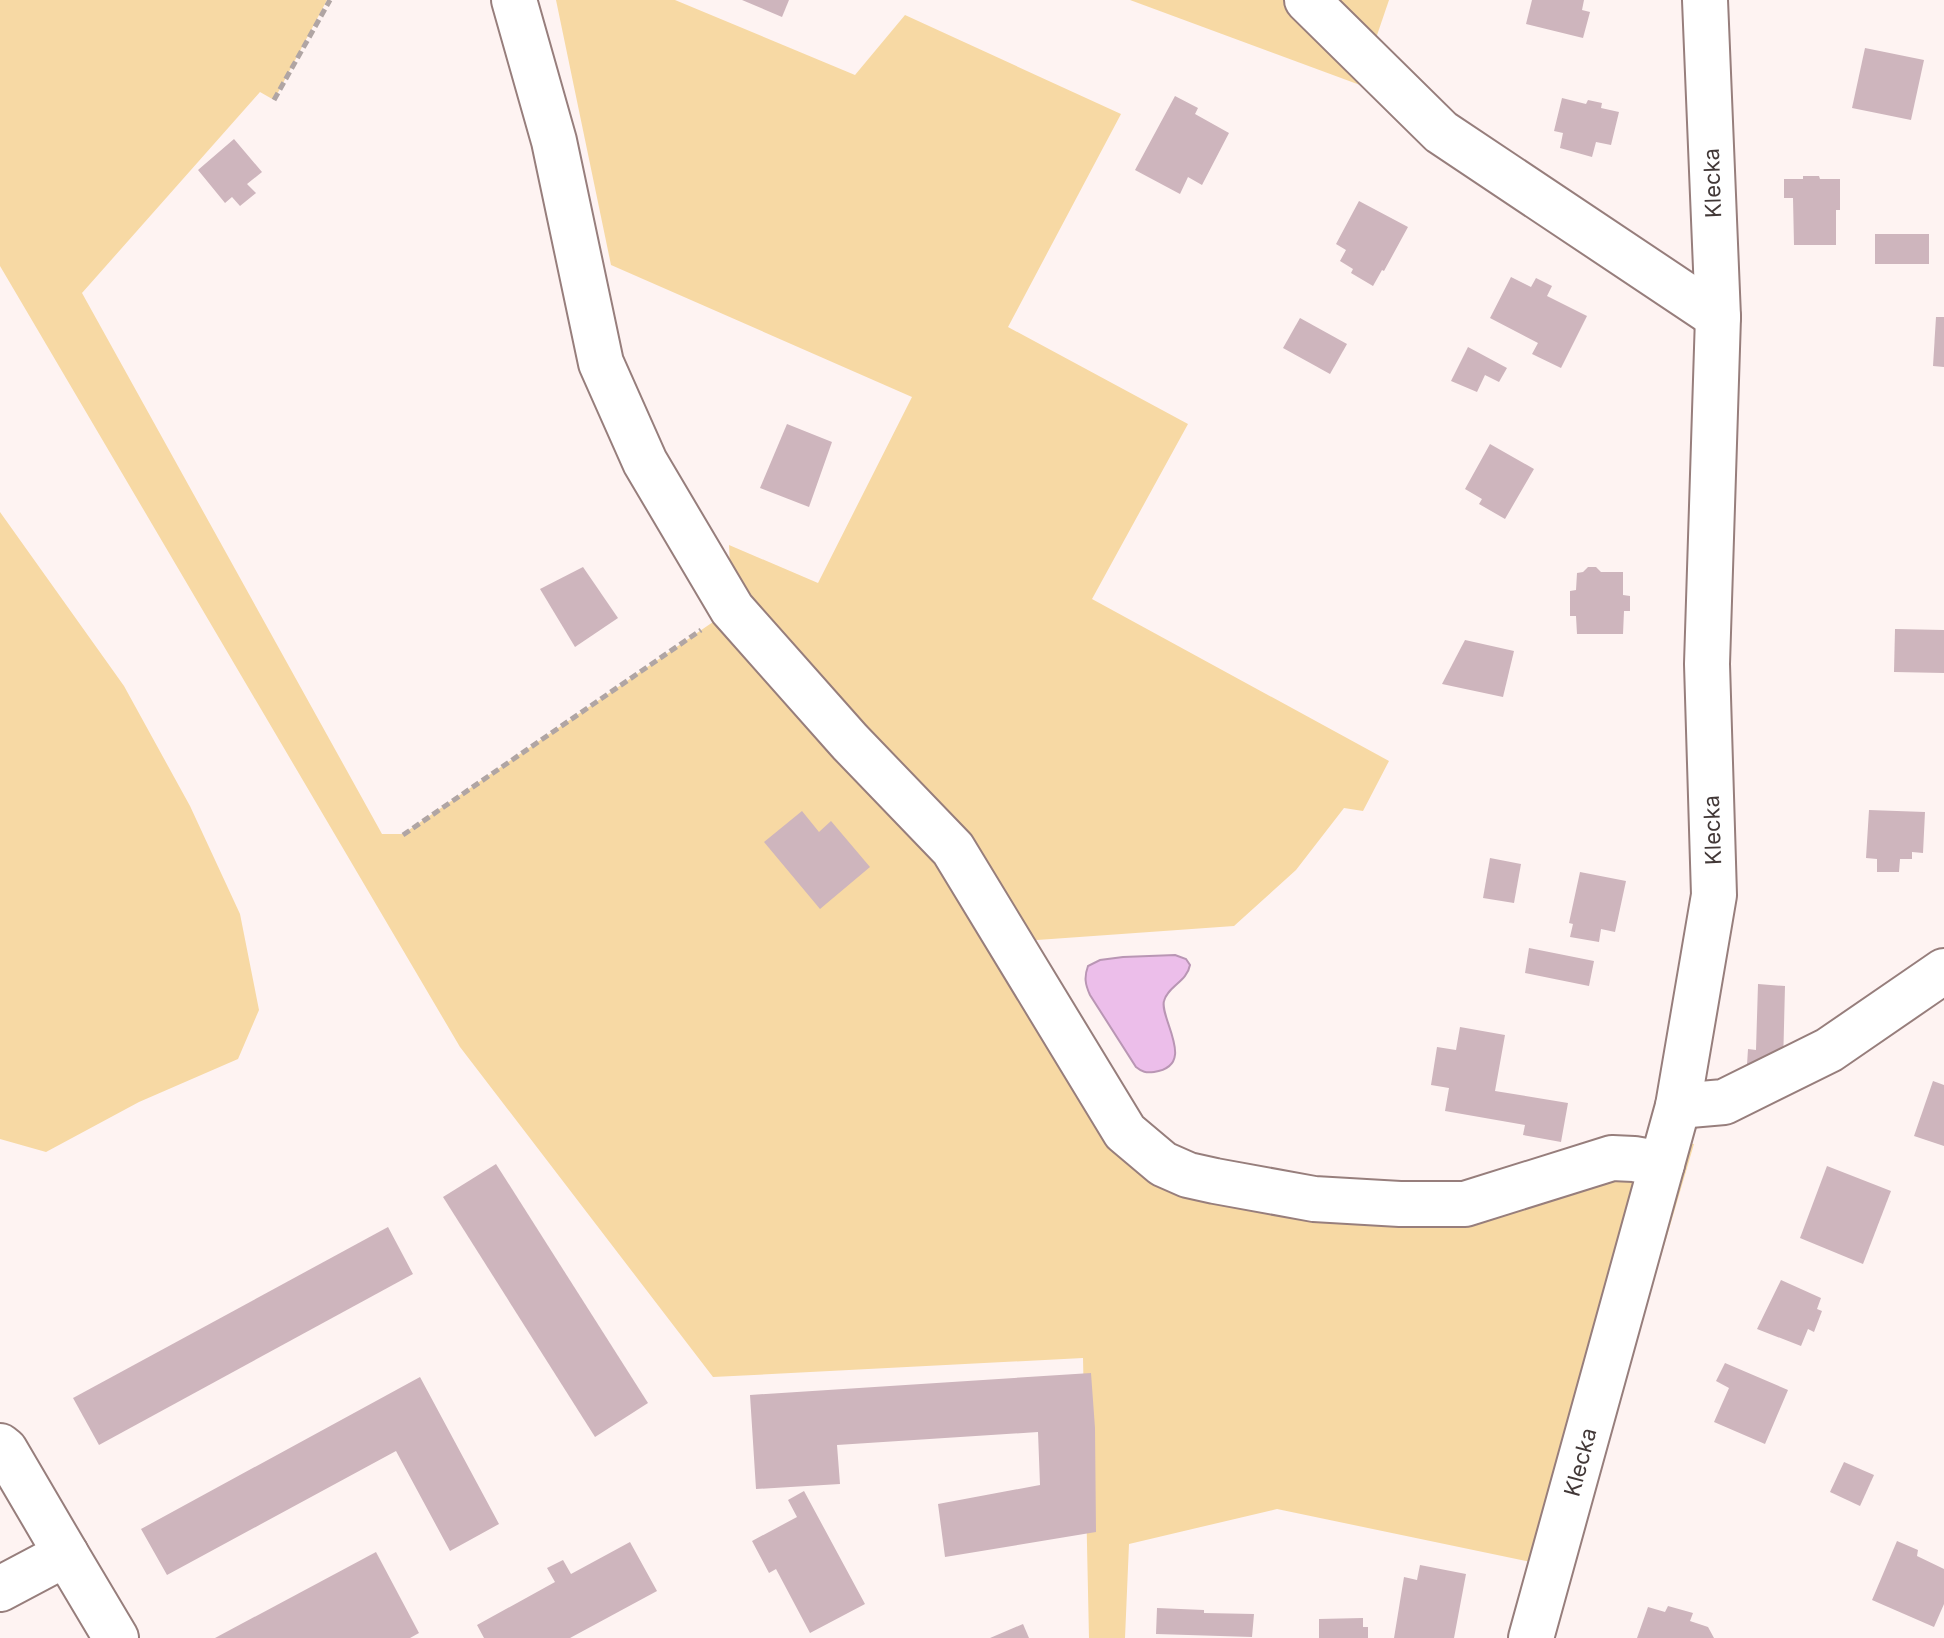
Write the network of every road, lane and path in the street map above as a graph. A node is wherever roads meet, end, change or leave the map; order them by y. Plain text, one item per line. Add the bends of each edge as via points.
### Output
1 (330, 0) edge
2 (514, 0) edge
3 (1307, 0) edge
4 (1705, 0) edge
5 (274, 100) dead end
6 (1718, 317) junction
7 (732, 609) junction
8 (403, 835) dead end
9 (1944, 971) edge
10 (1678, 1106) junction
11 (1662, 1164) junction
12 (0, 1446) edge
13 (66, 1554) junction
14 (0, 1589) edge
15 (116, 1638) edge
16 (1531, 1638) edge

1 - 5 path
2 - 7 street via 554,141 601,363 645,462
3 - 6 street via 1441,132
4 - 6 street, Klecka
6 - 10 street, Klecka via 1707,664 1714,895
7 - 8 path
7 - 11 street via 953,849 1125,1132 1163,1164 1188,1175 1314,1199 1465,1204 1612,1158
9 - 10 street via 1829,1050 1724,1102
10 - 11 street, Klecka
11 - 16 street, Klecka
12 - 13 street
13 - 14 street
13 - 15 street

